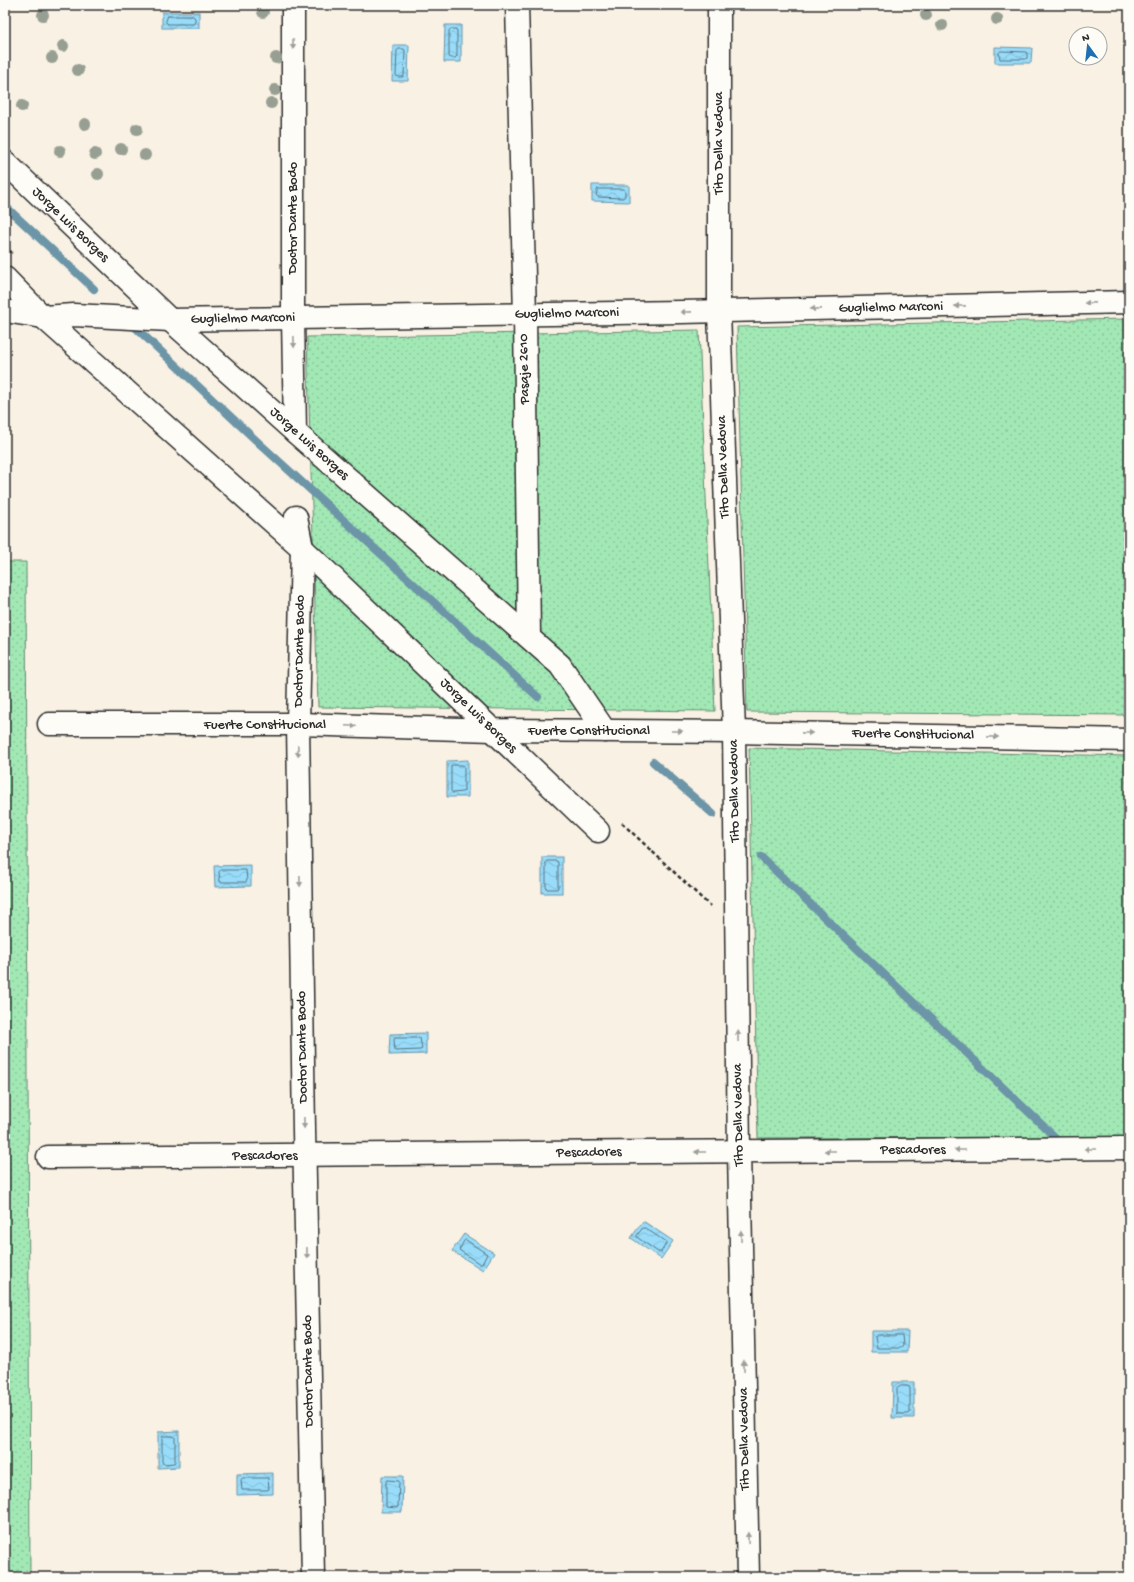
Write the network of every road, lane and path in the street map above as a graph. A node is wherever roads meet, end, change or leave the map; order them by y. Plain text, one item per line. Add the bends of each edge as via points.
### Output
1 (293, 5) edge
2 (517, 5) edge
3 (719, 5) edge
4 (5, 162) edge
5 (5, 278) edge
6 (1129, 302) edge
7 (5, 311) edge
8 (719, 312) junction
9 (524, 315) junction
10 (43, 317) junction
11 (293, 318) junction
12 (170, 320) junction
13 (295, 432) junction
14 (296, 517) dead end
15 (302, 548) junction
16 (529, 637) junction
17 (49, 724) dead end
18 (298, 724) junction
19 (493, 730) junction
20 (605, 731) junction
21 (734, 732) junction
22 (1129, 740) edge
23 (598, 831) dead end
24 (1129, 1148) edge
25 (739, 1152) junction
26 (305, 1156) junction
27 (48, 1157) dead end
28 (313, 1577) edge
29 (748, 1577) edge

1 -> 11 street, Doctor Dante Bodo
2 - 9 street, Pasaje 2610
3 - 8 street, Tito Della Vedova
4 - 12 street, Jorge Luis Borges
5 - 10 street, Jorge Luis Borges
6 -> 8 street, Guglielmo Marconi
7 - 10 street, Guglielmo Marconi
8 -> 9 street, Guglielmo Marconi
8 - 21 street, Tito Della Vedova
9 - 11 street, Guglielmo Marconi
9 - 16 street, Pasaje 2610
10 - 12 street, Guglielmo Marconi via 74,315
10 - 15 street, Jorge Luis Borges
11 - 12 street, Guglielmo Marconi
11 -> 13 street, Doctor Dante Bodo
12 - 13 street, Jorge Luis Borges
13 - 16 street, Jorge Luis Borges
14 - 15 street, Doctor Dante Bodo
15 - 18 street, Doctor Dante Bodo
15 - 19 street, Jorge Luis Borges
16 - 20 street, Jorge Luis Borges via 560,665
17 - 18 street, Fuerte Constitucional
18 -> 19 street, Fuerte Constitucional
18 -> 26 street, Doctor Dante Bodo
19 - 20 street, Fuerte Constitucional
19 - 23 street, Jorge Luis Borges
20 -> 21 street, Fuerte Constitucional
21 -> 22 street, Fuerte Constitucional
25 -> 21 street, Tito Della Vedova
24 -> 25 street, Pescadores
25 -> 26 street, Pescadores
29 -> 25 street, Tito Della Vedova
26 - 27 street, Pescadores
26 -> 28 street, Doctor Dante Bodo

